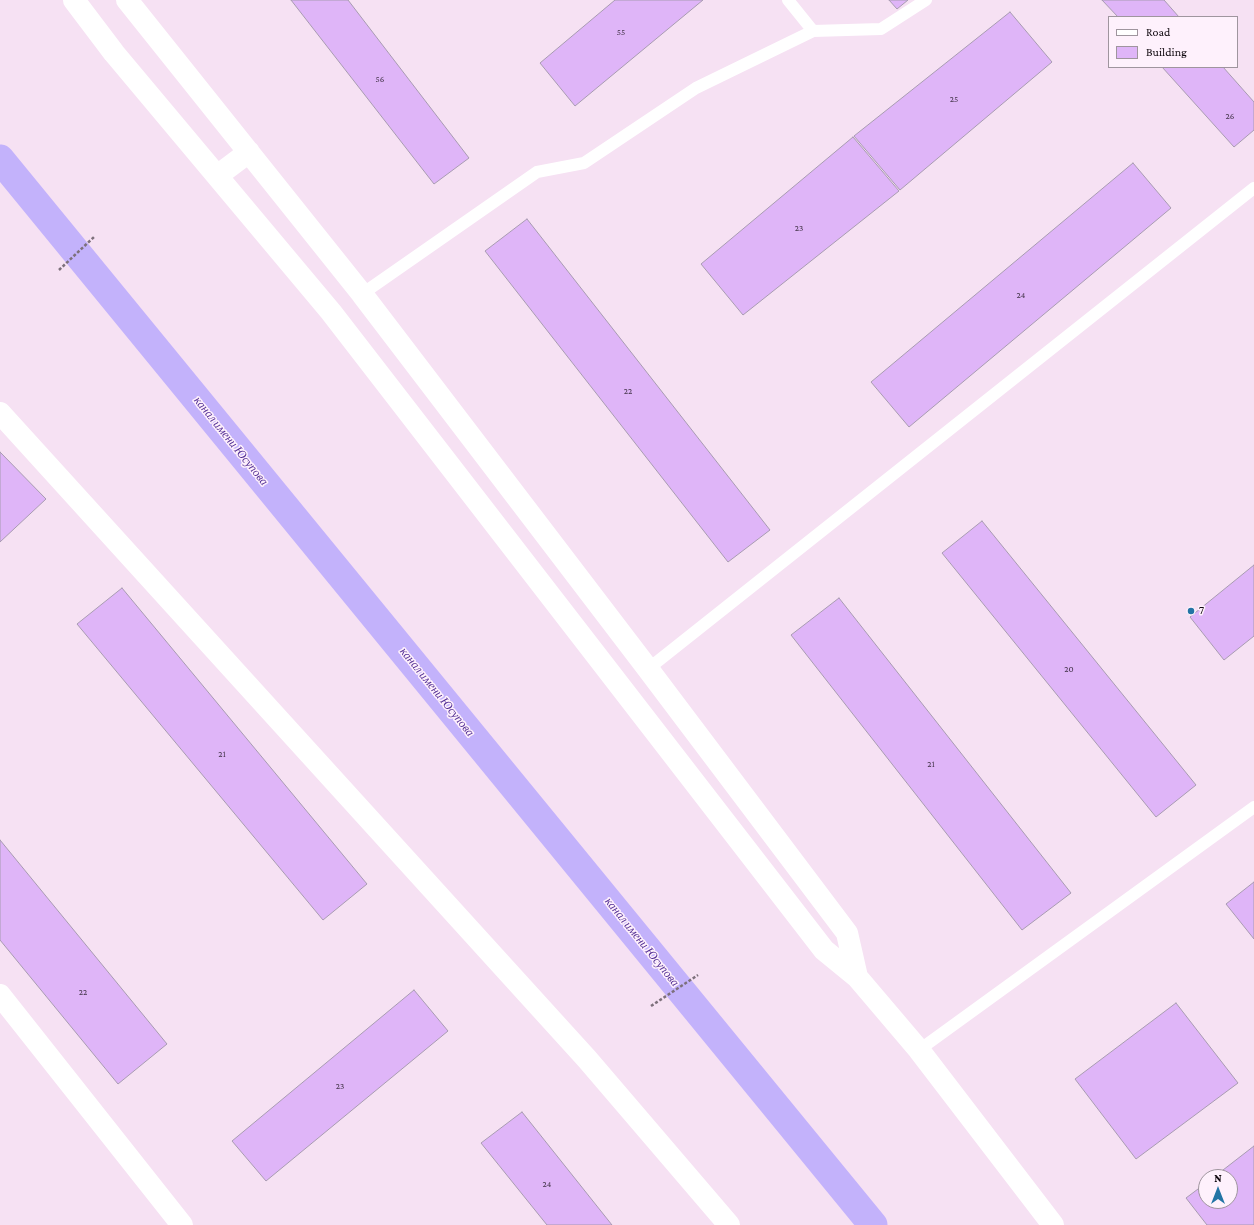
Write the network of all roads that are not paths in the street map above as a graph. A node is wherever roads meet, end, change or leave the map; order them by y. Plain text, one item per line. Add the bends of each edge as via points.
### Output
1 (74, 0) edge
2 (127, 0) edge
3 (788, 0) edge
4 (926, 0) edge
5 (813, 31) junction
6 (249, 152) junction
7 (217, 176) junction
8 (1254, 188) edge
9 (362, 294) junction
10 (0, 413) edge
11 (648, 669) junction
12 (1254, 807) edge
13 (857, 977) junction
14 (0, 995) edge
15 (919, 1050) junction
16 (182, 1225) edge
17 (729, 1225) edge
18 (1053, 1225) edge

1 - 7 street via 114,53
2 - 6 street
3 - 5 lane
4 - 5 lane via 881,29
5 - 9 lane via 696,88 584,163 537,172
6 - 7 street
6 - 9 street
7 - 13 street via 331,312 824,950
8 - 11 lane
9 - 11 street
10 - 17 street via 587,1059
11 - 13 street via 847,933
12 - 15 lane
13 - 15 street
14 - 16 street
15 - 18 street

